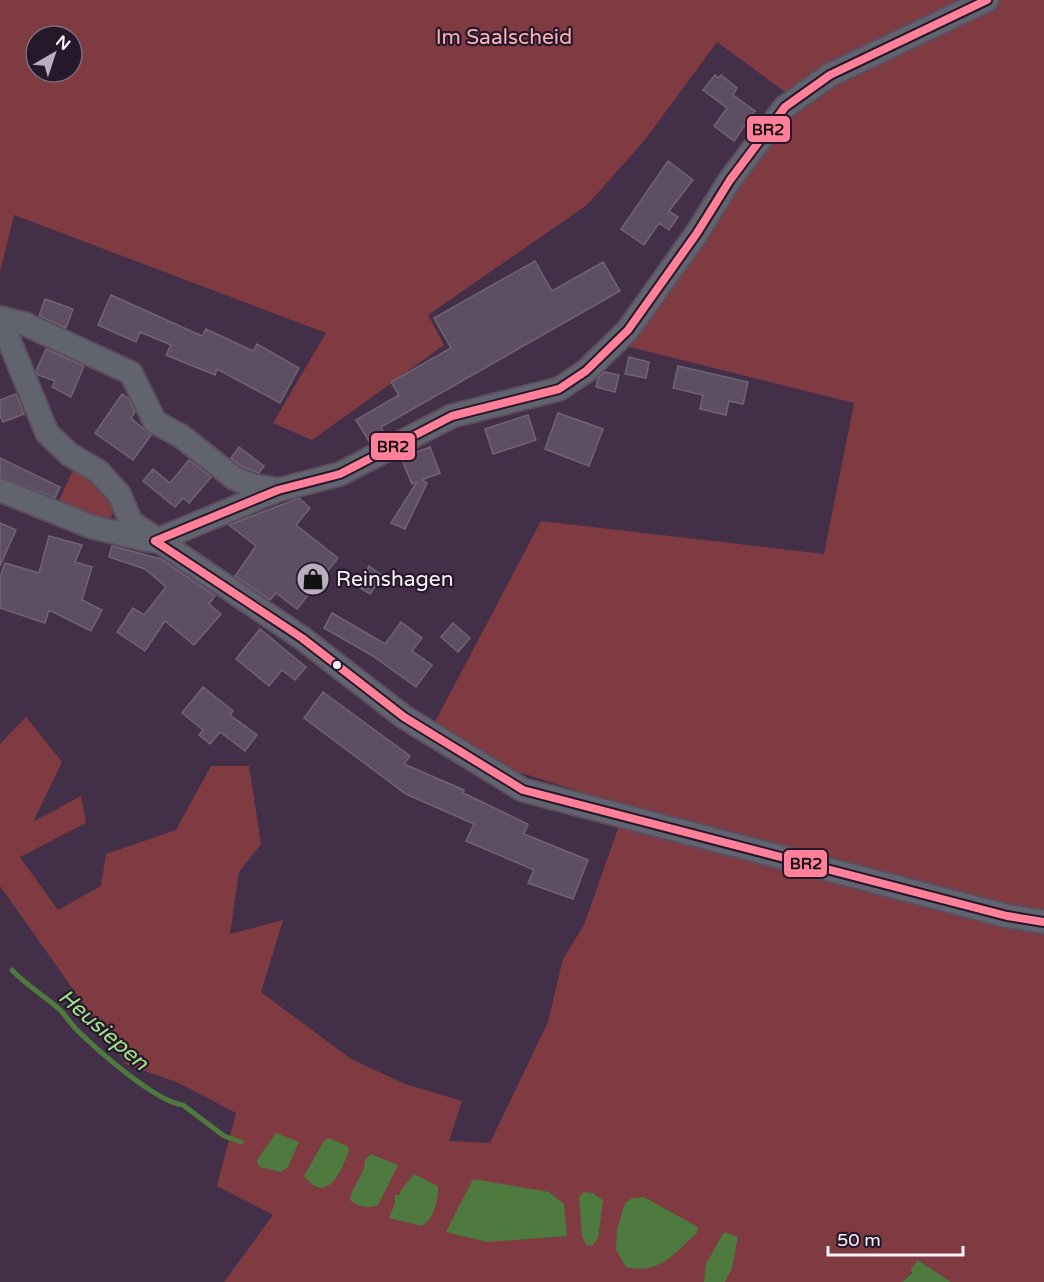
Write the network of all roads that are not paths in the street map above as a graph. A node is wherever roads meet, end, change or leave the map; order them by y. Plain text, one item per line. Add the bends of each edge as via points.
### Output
1 (987, 0) edge
2 (0, 490) edge
3 (278, 490) junction
4 (155, 541) junction
5 (1044, 922) edge

1 - 3 street via 830,75 785,107 628,330 586,371 559,389 452,416 340,474
2 - 4 street via 92,527
3 - 4 street
3 - 4 street via 234,478 181,436 155,422 131,373 26,324 0,318 47,433 69,454 99,472 119,494 131,522
4 - 5 street via 302,638 404,717 523,790 1007,916

